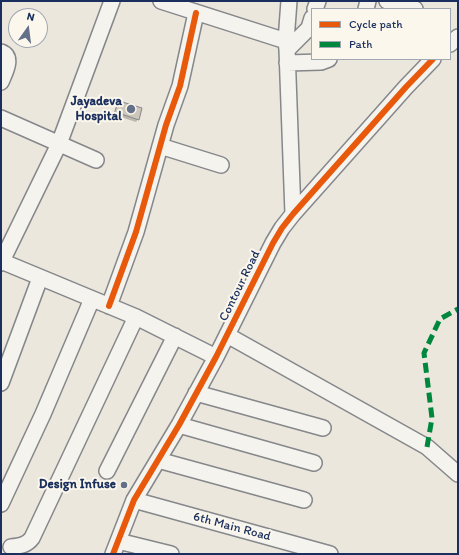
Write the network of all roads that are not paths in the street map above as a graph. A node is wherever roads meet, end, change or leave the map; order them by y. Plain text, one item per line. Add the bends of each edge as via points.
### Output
1 (112, 1) edge
2 (161, 1) edge
3 (289, 1) edge
4 (387, 1) edge
5 (412, 8) edge
6 (196, 13) junction
7 (311, 21) edge
8 (1, 52) edge
9 (287, 52) junction
10 (311, 59) edge
11 (314, 60) edge
12 (326, 60) edge
13 (432, 60) edge
14 (1, 82) edge
15 (1, 118) edge
16 (59, 144) junction
17 (160, 146) junction
18 (96, 160) dead end
19 (221, 165) dead end
20 (293, 214) junction
21 (1, 262) edge
22 (40, 278) junction
23 (92, 299) junction
24 (109, 306) junction
25 (136, 317) junction
26 (227, 335) junction
27 (175, 336) junction
28 (216, 357) junction
29 (1, 383) edge
30 (196, 393) junction
31 (179, 425) junction
32 (323, 428) dead end
33 (158, 460) junction
34 (314, 463) dead end
35 (107, 471) dead end
36 (458, 474) edge
37 (134, 500) junction
38 (304, 500) dead end
39 (1, 504) edge
40 (116, 547) edge
41 (7, 548) edge
42 (171, 554) edge
43 (330, 554) edge

1 - 16 street
2 - 6 street
3 - 9 street
4 - 5 street
6 - 9 street
6 - 17 street via 180,86
7 - 9 street via 309,28
8 - 14 street via 8,60
9 - 10 street
9 - 20 street
11 - 12 street
13 - 20 street, Contour Road
15 - 16 street
16 - 18 street
16 - 21 street
17 - 19 street
17 - 24 street via 136,232
20 - 26 street, Contour Road via 273,243
21 - 22 street
22 - 23 street
22 - 29 street
23 - 24 street
23 - 39 street
24 - 25 street
25 - 27 street
25 - 41 street via 32,538 25,545
26 - 28 street, Contour Road
26 - 36 street via 427,447
27 - 28 street
27 - 35 street
28 - 30 street, Contour Road
30 - 31 street, Contour Road
30 - 32 street
31 - 33 street, Contour Road
31 - 34 street
33 - 37 street, Contour Road
33 - 38 street
37 - 40 street, Contour Road
37 - 43 street, 6th Main Road
40 - 42 street

